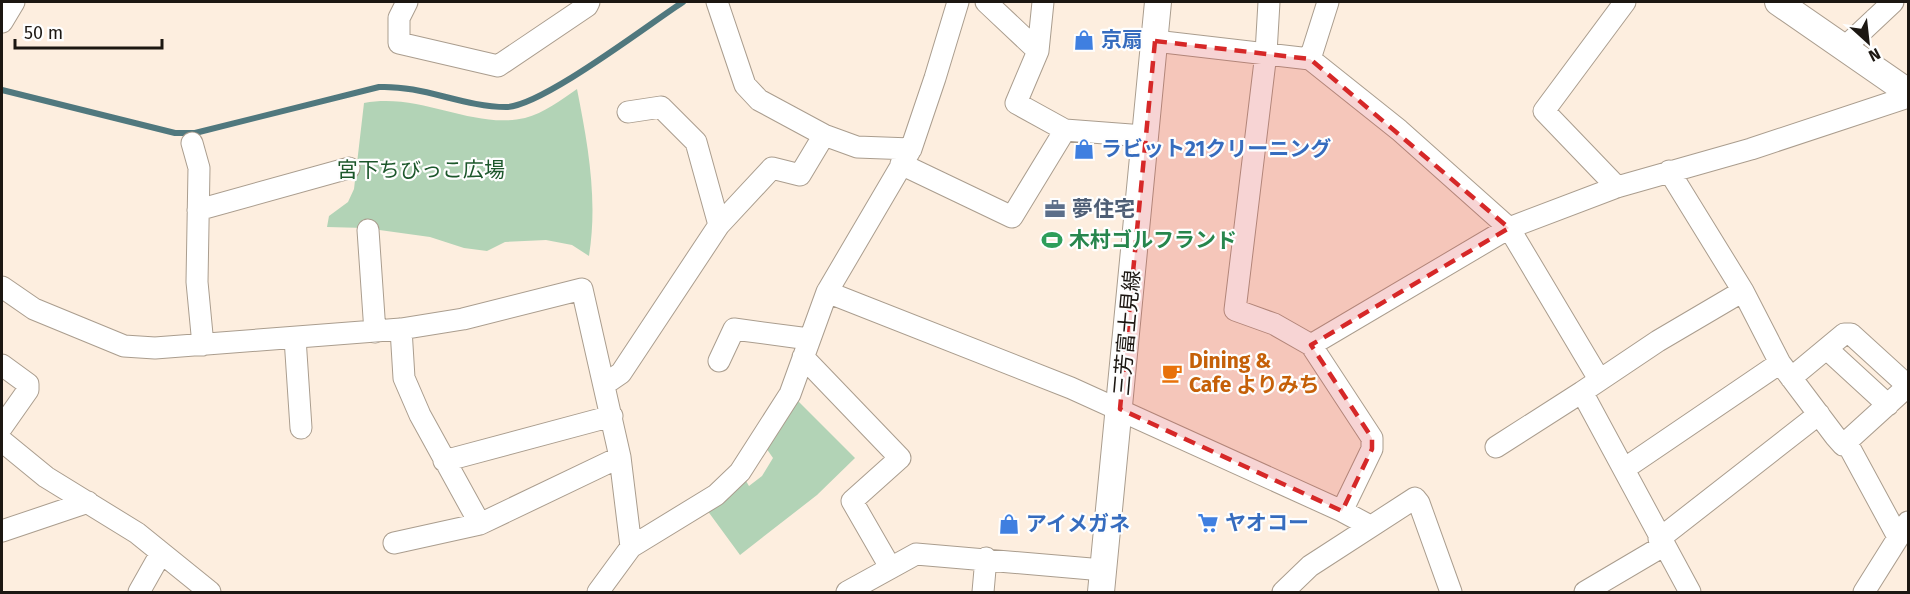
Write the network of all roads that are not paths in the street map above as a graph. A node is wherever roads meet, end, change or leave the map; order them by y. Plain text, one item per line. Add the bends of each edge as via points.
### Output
1 (14, 2) edge
2 (406, 2) edge
3 (589, 2) edge
4 (717, 2) edge
5 (958, 2) edge
6 (986, 2) edge
7 (1043, 2) edge
8 (1158, 2) edge
9 (1269, 2) edge
10 (1328, 2) edge
11 (1625, 2) edge
12 (1778, 2) edge
13 (1893, 2) edge
14 (2, 22) edge
15 (1155, 42) junction
16 (1844, 48) junction
17 (1038, 51) junction
18 (1266, 53) junction
19 (1310, 59) junction
20 (1906, 87) edge
21 (628, 112) dead end
22 (1065, 130) junction
23 (824, 135) junction
24 (1144, 136) junction
25 (192, 143) dead end
26 (906, 157) junction
27 (349, 168) dead end
28 (1669, 171) junction
29 (1617, 187) junction
30 (198, 210) junction
31 (719, 225) junction
32 (1509, 228) junction
33 (368, 230) dead end
34 (2, 287) edge
35 (1743, 291) junction
36 (826, 292) junction
37 (401, 329) junction
38 (375, 332) junction
39 (295, 339) junction
40 (203, 345) junction
41 (1311, 345) junction
42 (806, 348) junction
43 (719, 361) dead end
44 (2, 365) edge
45 (1786, 371) junction
46 (605, 384) junction
47 (1591, 386) junction
48 (1120, 409) junction
49 (1819, 414) junction
50 (612, 416) junction
51 (2, 427) edge
52 (301, 428) dead end
53 (1847, 443) junction
54 (1496, 447) dead end
55 (6, 451) edge
56 (620, 457) junction
57 (444, 461) junction
58 (1624, 469) junction
59 (88, 502) junction
60 (1342, 511) junction
61 (480, 524) junction
62 (1370, 526) junction
63 (1903, 529) edge
64 (2, 531) edge
65 (394, 543) dead end
66 (1661, 543) junction
67 (631, 547) junction
68 (161, 553) junction
69 (986, 558) junction
70 (890, 567) junction
71 (1102, 581) edge
72 (861, 589) edge
73 (139, 592) edge
74 (210, 592) edge
75 (598, 592) edge
76 (983, 592) edge
77 (1283, 592) edge
78 (1451, 592) edge
79 (1585, 592) edge
80 (1690, 592) edge
81 (1864, 592) edge

1 - 14 street
2 - 3 street via 399,18 399,44 498,66
4 - 23 street via 745,85 759,100
5 - 26 street
6 - 17 street
7 - 17 street
8 - 15 main road, 三芳富士見線
9 - 18 street
10 - 19 street
11 - 29 street via 1544,111
12 - 16 main road
13 - 16 street
15 - 18 street
15 - 24 main road, 三芳富士見線
16 - 20 main road
17 - 22 street via 1016,103
18 - 19 street
18 - 41 street via 1235,310 1274,324
19 - 32 street via 1399,130
20 - 28 street via 1751,149
21 - 31 street via 661,107 696,142
22 - 24 street
22 - 26 street via 1012,217
23 - 26 street via 857,147
23 - 31 street via 800,175 772,168
24 - 48 main road, 三芳富士見線
25 - 30 street via 199,168
26 - 36 street
27 - 30 street
28 - 29 street
28 - 35 street
29 - 32 street
30 - 40 street via 197,282
31 - 46 street via 621,373
32 - 41 street
32 - 47 street
33 - 38 street
34 - 40 street via 34,309 124,346
35 - 45 street
35 - 47 street
36 - 42 street
36 - 48 street
37 - 38 street
37 - 46 street via 463,319 582,289
37 - 57 street via 404,378
38 - 39 street
39 - 40 street
39 - 52 street
41 - 60 street via 1372,438 1372,449
42 - 43 street via 734,329
42 - 67 street via 790,394 740,472 716,495
42 - 70 street via 900,458 852,501
44 - 51 street via 28,384 28,390
45 - 49 street
45 - 53 street via 1827,349 1844,334 1851,334 1908,386
45 - 58 street
46 - 50 street
47 - 54 street
47 - 58 street
48 - 60 street
48 - 71 main road, 三芳富士見線
49 - 53 street via 1843,445
49 - 66 street
50 - 56 street
50 - 57 street
53 - 63 street
55 - 59 street
56 - 61 street
56 - 67 street
57 - 61 street
58 - 66 street
59 - 64 street
59 - 68 street
60 - 62 street
61 - 65 street
62 - 77 street via 1310,566
62 - 78 street via 1415,498
63 - 81 street
66 - 79 street
66 - 80 street
67 - 75 street
68 - 73 street
68 - 74 street
69 - 70 street via 916,554
69 - 71 street
69 - 76 street
70 - 72 street

